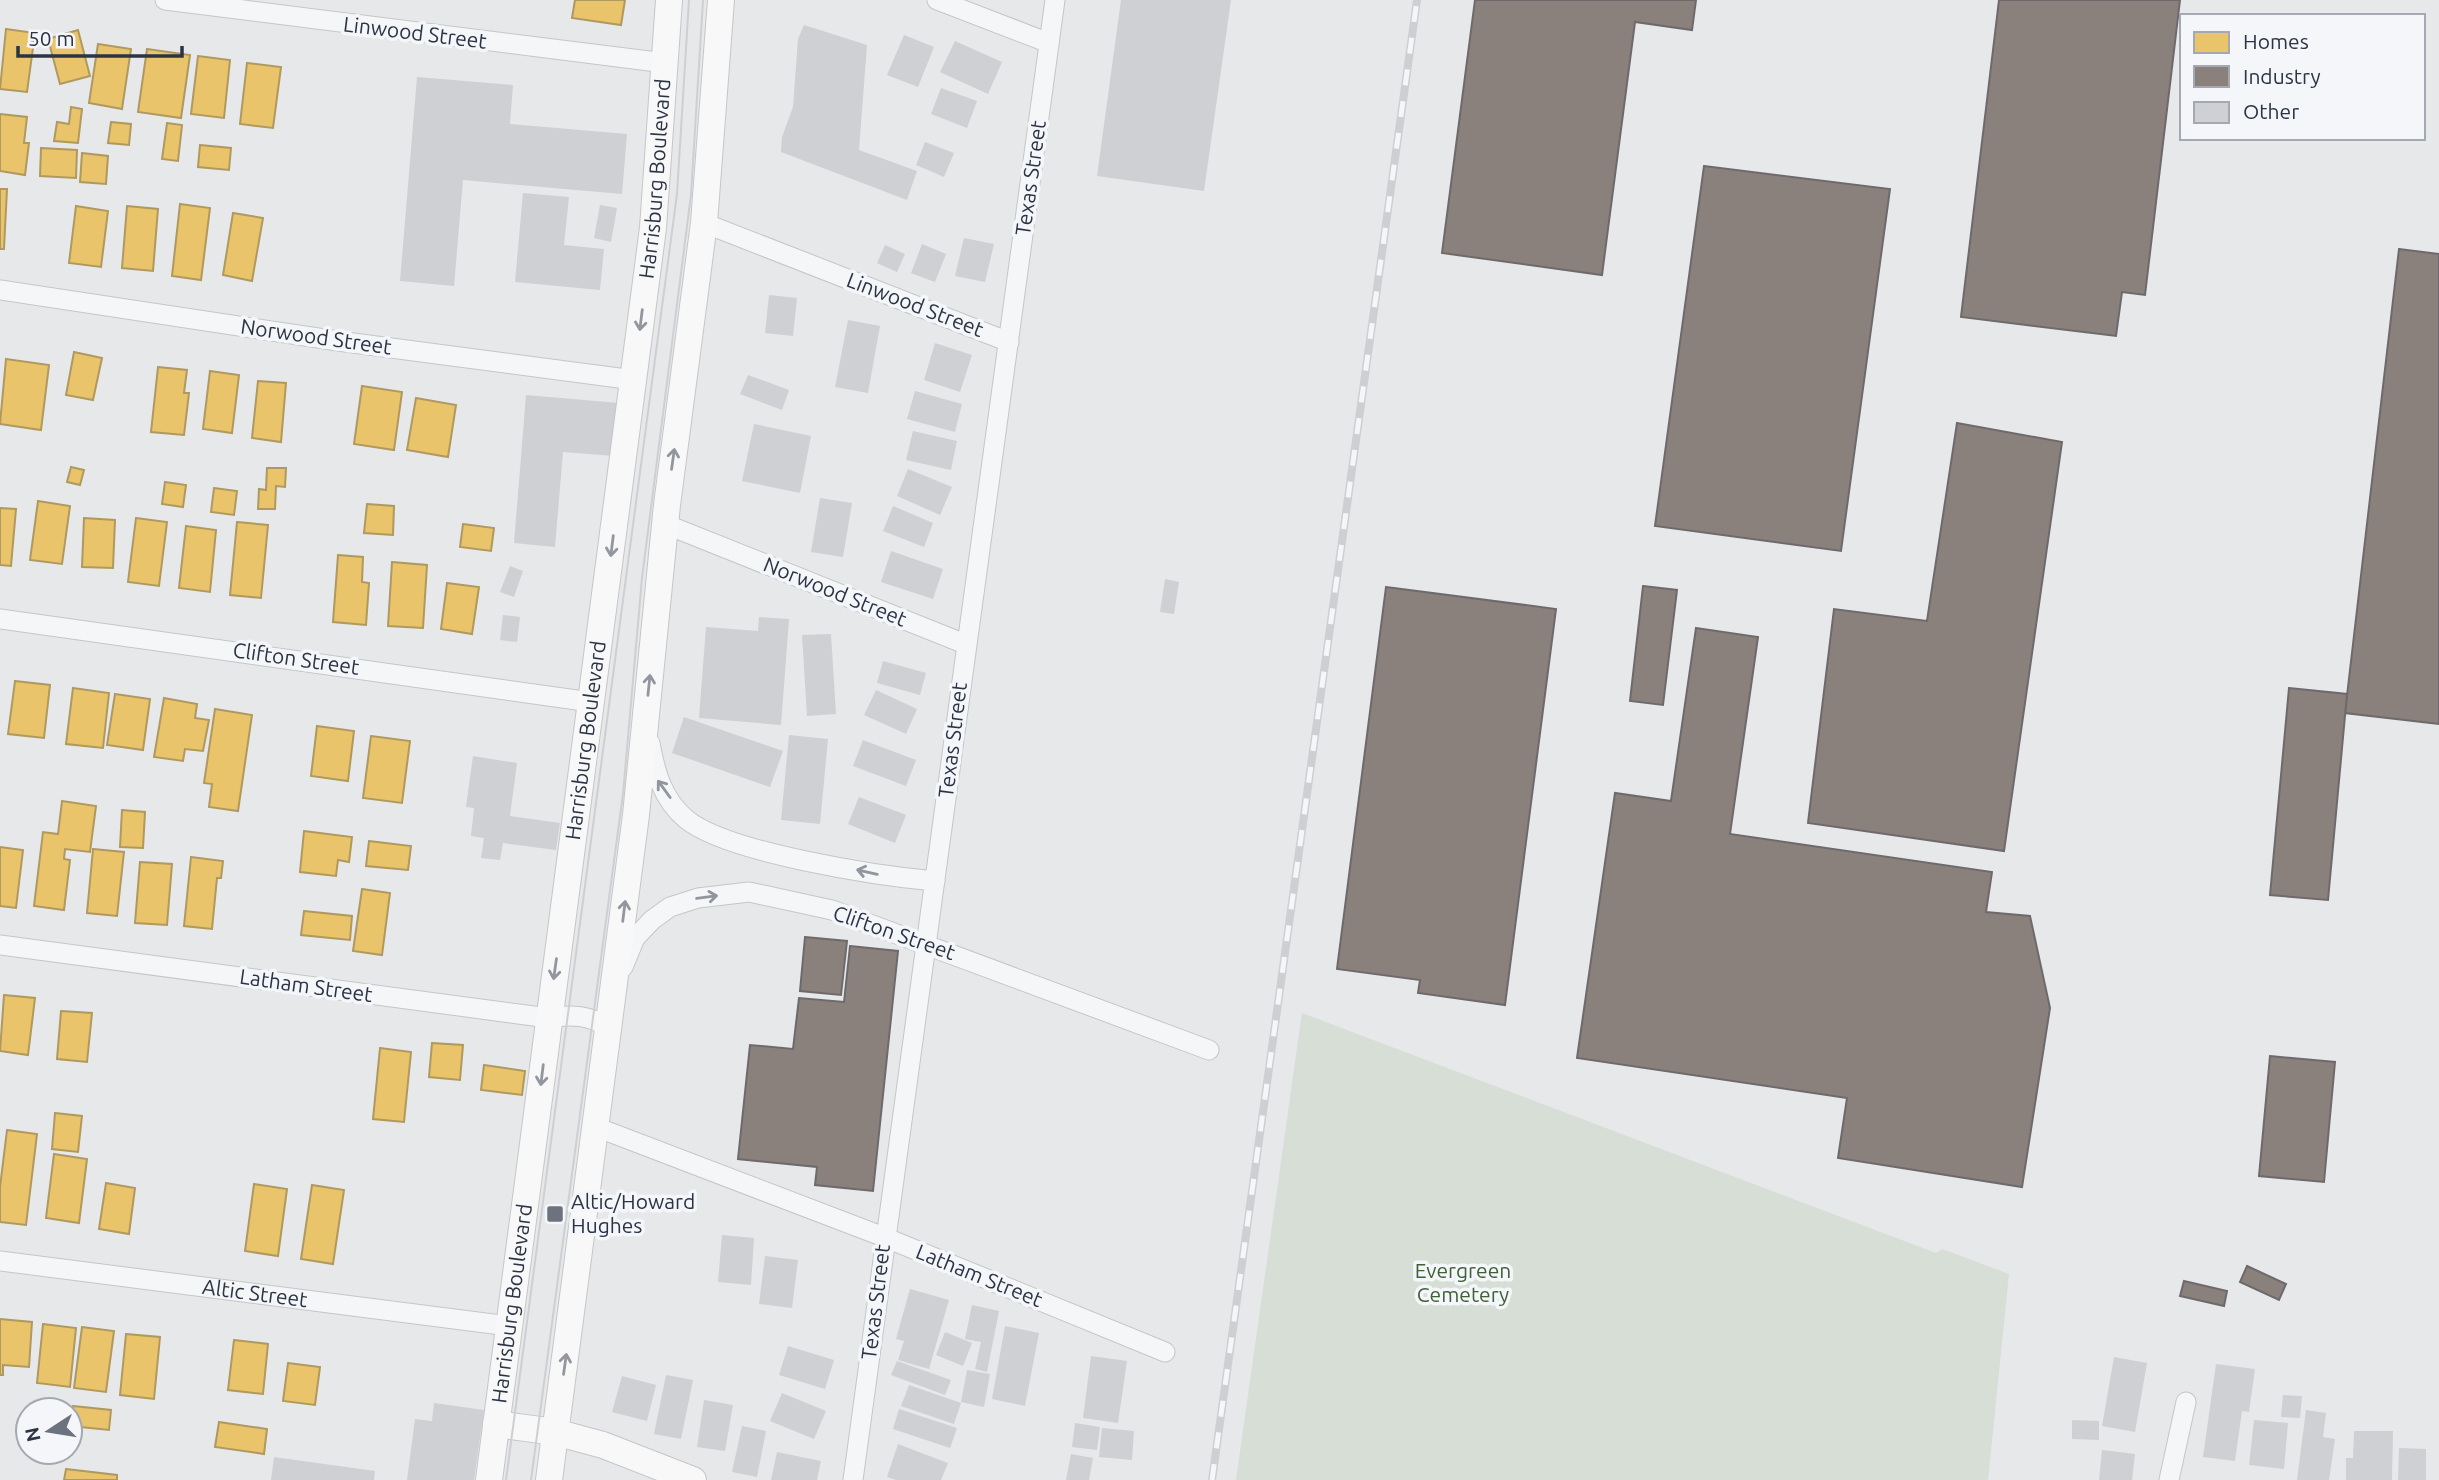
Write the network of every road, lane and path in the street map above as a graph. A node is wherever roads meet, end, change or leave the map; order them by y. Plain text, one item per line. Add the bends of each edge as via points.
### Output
1 (165, 0) edge
2 (661, 0) edge
3 (669, 0) edge
4 (721, 0) edge
5 (734, 0) edge
6 (937, 0) edge
7 (1055, 0) edge
8 (1049, 43) junction
9 (665, 63) junction
10 (704, 223) junction
11 (0, 290) edge
12 (1009, 342) junction
13 (634, 380) junction
14 (665, 524) junction
15 (0, 619) edge
16 (965, 644) junction
17 (592, 702) junction
18 (646, 722) junction
19 (935, 881) junction
20 (927, 943) junction
21 (0, 945) edge
22 (614, 991) junction
23 (549, 1018) junction
24 (609, 1028) junction
25 (1209, 1049) dead end
26 (596, 1127) junction
27 (884, 1237) junction
28 (0, 1261) edge
29 (509, 1326) junction
30 (1165, 1352) dead end
31 (2186, 1402) dead end
32 (496, 1424) junction
33 (555, 1432) junction
34 (489, 1480) edge
35 (549, 1480) edge
36 (693, 1480) edge
37 (853, 1480) edge
38 (2169, 1480) edge

1 - 9 street, Linwood Street
2 - 9 main road
3 - 9 main road, Harrisburg Boulevard
4 - 10 main road
5 - 10 main road
6 - 8 street
7 - 8 street, Texas Street
8 - 12 street, Texas Street
9 -> 13 main road, Harrisburg Boulevard via 653,228
10 - 12 street, Linwood Street
14 -> 10 main road
11 - 13 street, Norwood Street
12 - 16 street, Texas Street
13 -> 17 main road, Harrisburg Boulevard
14 - 16 street, Norwood Street
18 -> 14 main road
15 - 17 street, Clifton Street
16 - 19 street, Texas Street
17 -> 23 main road, Harrisburg Boulevard
19 -> 18 street via 886,876 721,839 685,818 657,780
22 -> 18 main road
19 - 20 street, Texas Street
22 -> 20 street, Clifton Street via 635,938 670,908 698,898 749,892 832,910
20 - 25 street, Clifton Street
20 - 27 street, Texas Street
21 - 23 street, Latham Street
22 - 24 main road
23 - 24 street, Latham Street via 569,1014 596,1019
23 -> 29 main road, Harrisburg Boulevard
24 - 26 main road
26 - 27 street, Latham Street
33 -> 26 main road
27 - 30 street, Latham Street
27 - 37 street, Texas Street
28 - 29 street, Altic Street
29 - 32 main road, Harrisburg Boulevard
31 - 38 street
32 - 33 main road
32 - 34 main road, Harrisburg Boulevard
33 - 35 main road
33 - 36 main road

